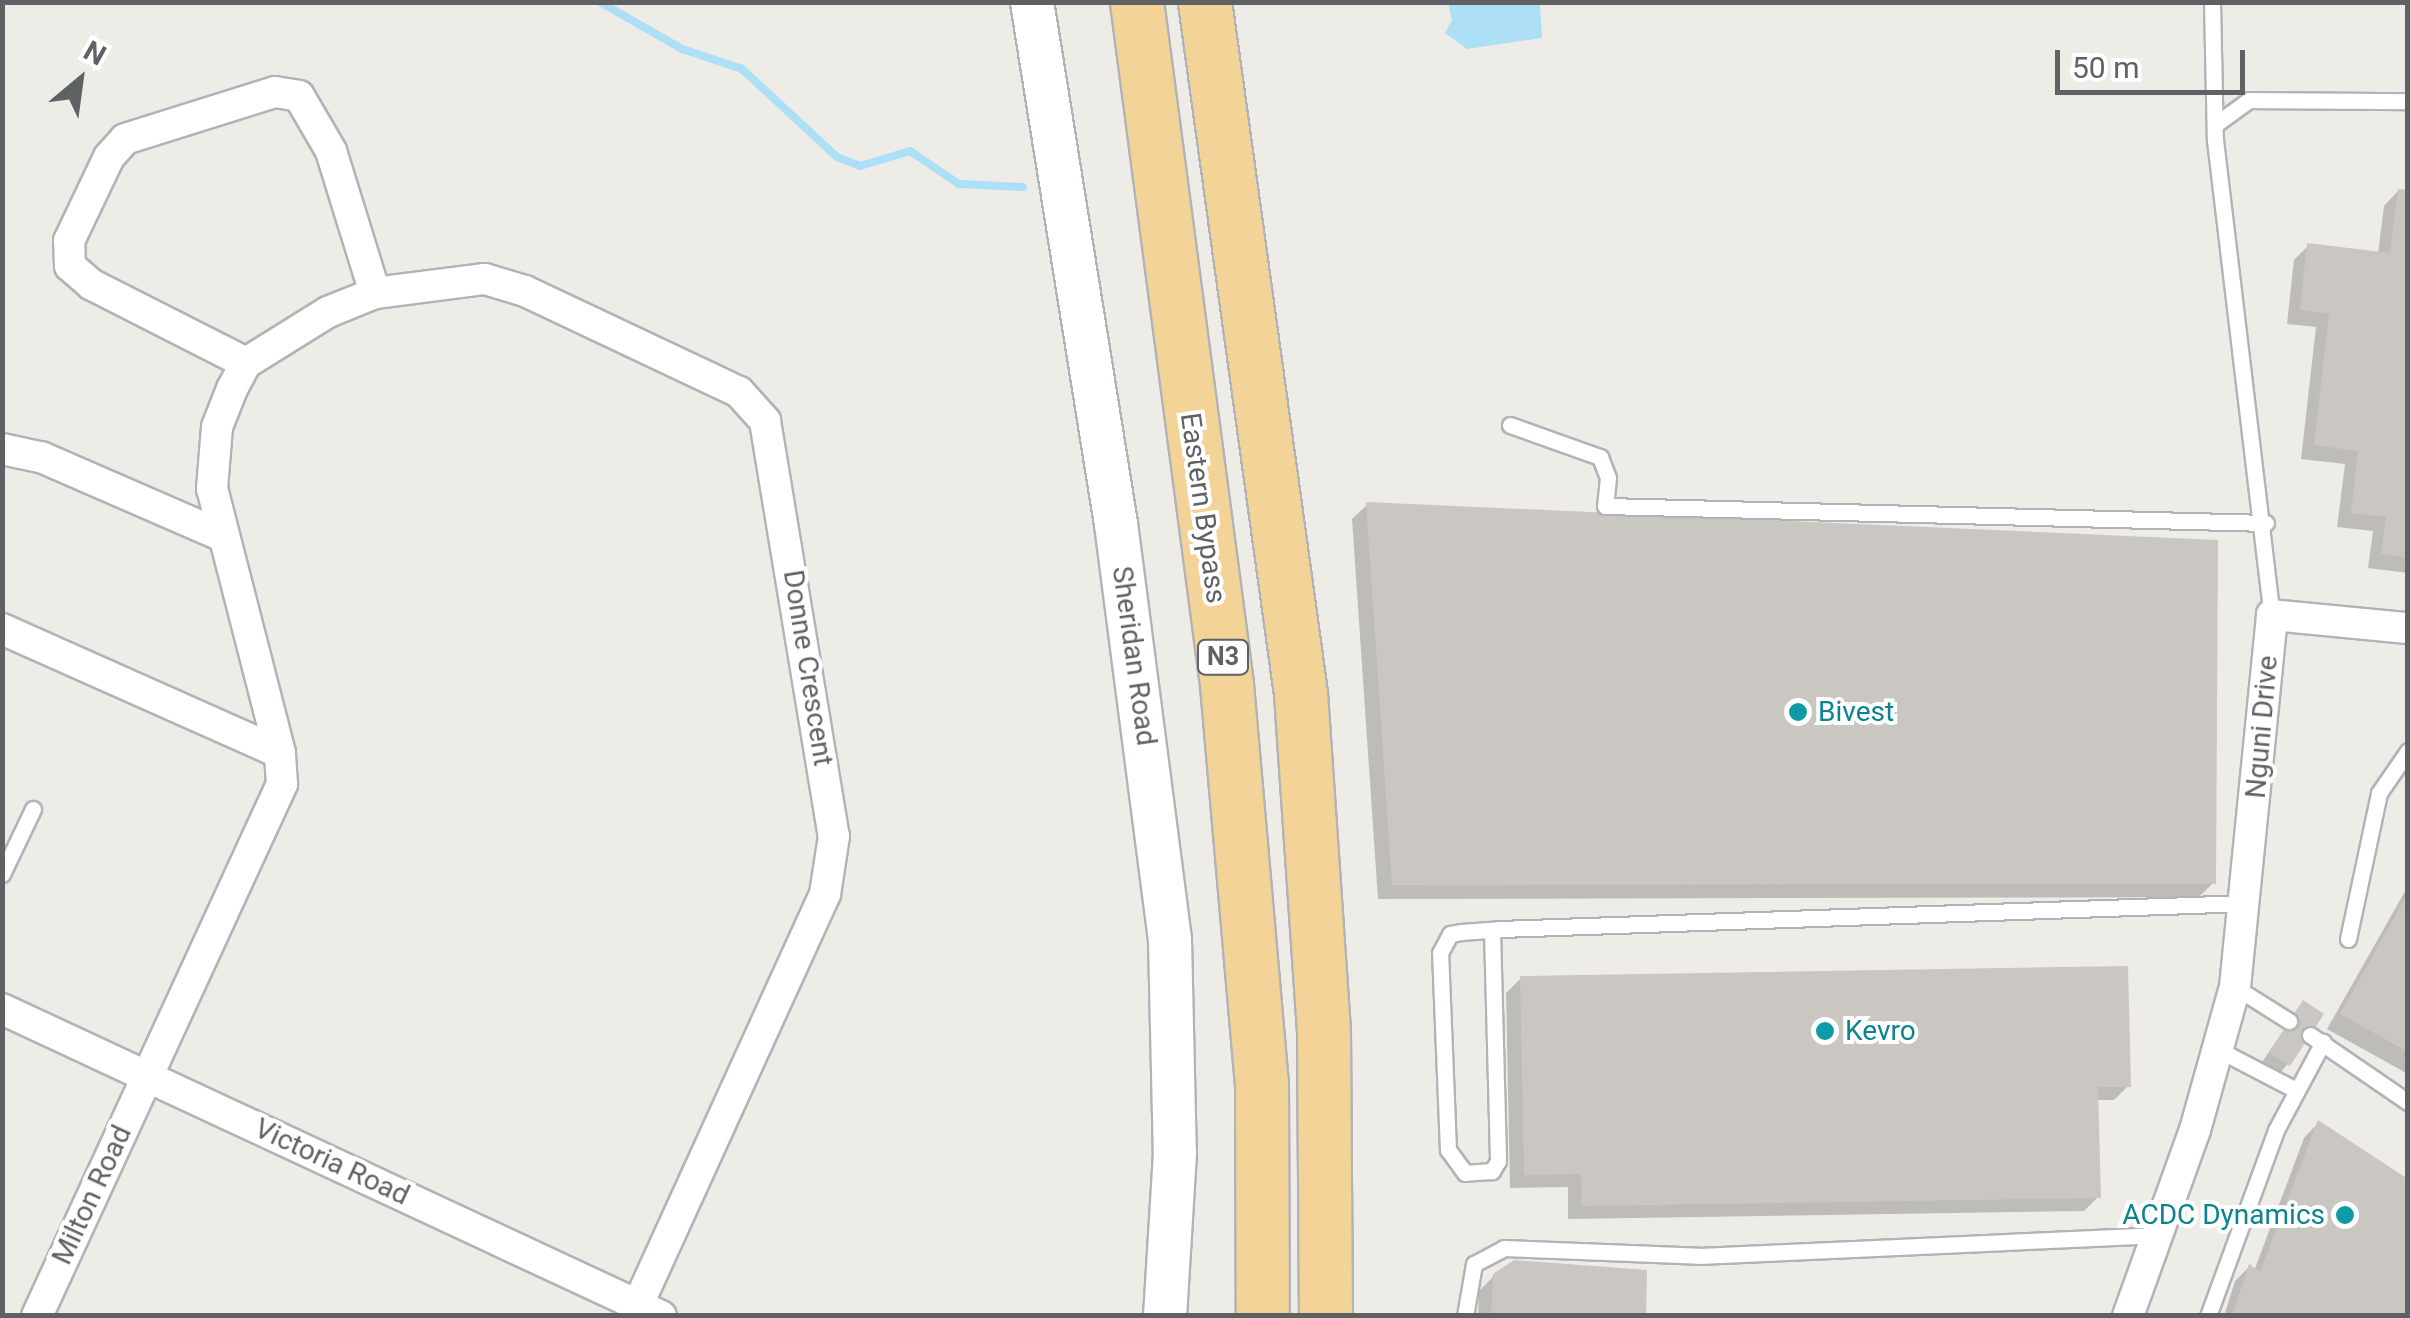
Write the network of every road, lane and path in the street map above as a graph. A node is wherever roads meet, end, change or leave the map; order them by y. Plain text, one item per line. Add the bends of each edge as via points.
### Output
1 (1032, 2) edge
2 (1136, 2) edge
3 (1205, 2) edge
4 (2212, 2) edge
5 (2408, 101) edge
6 (2216, 124) junction
7 (375, 292) junction
8 (246, 363) junction
9 (1510, 425) dead end
10 (2, 449) edge
11 (2266, 523) junction
12 (222, 536) junction
13 (2272, 615) junction
14 (2408, 628) edge
15 (2, 629) edge
16 (2408, 751) edge
17 (280, 753) junction
18 (34, 808) dead end
19 (2, 874) edge
20 (2247, 903) junction
21 (1492, 930) junction
22 (2348, 939) dead end
23 (2236, 987) junction
24 (2, 1009) edge
25 (2289, 1021) dead end
26 (2218, 1050) junction
27 (147, 1075) junction
28 (2294, 1089) junction
29 (2408, 1102) edge
30 (2160, 1235) junction
31 (644, 1312) edge
32 (37, 1316) edge
33 (1166, 1316) edge
34 (1263, 1316) edge
35 (1326, 1316) edge
36 (1464, 1316) edge
37 (2128, 1316) edge
38 (2208, 1316) edge

1 - 33 street, Sheridan Road via 1116,524 1170,940 1175,1134
2 - 34 highway, Eastern Bypass / N3 via 1227,686 1262,1083
3 - 35 highway via 1301,694 1324,1033
4 - 6 lane, Nguni Drive
5 - 6 lane via 2249,100
6 - 11 lane, Nguni Drive
7 - 8 street, Donne Crescent via 328,312
7 - 8 street via 326,137 299,96 275,92 125,140 109,156 69,241 70,266 92,286
7 - 31 street, Donne Crescent via 501,281 739,392 765,420 772,440 834,855 825,894
8 - 12 street via 212,456
9 - 11 lane via 1600,457 1608,478 1605,506
10 - 12 street via 41,458
11 - 13 lane, Nguni Drive
12 - 17 street
13 - 14 street
13 - 20 street, Nguni Drive
15 - 17 street
16 - 22 lane via 2379,793
17 - 27 street via 277,797
18 - 19 lane
20 - 21 lane
20 - 23 street, Nguni Drive
21 - 21 lane via 1450,934 1440,953 1448,1150 1465,1173 1492,1171 1498,1161
23 - 25 lane
23 - 26 street, Nguni Drive
24 - 27 street, Victoria Road
26 - 28 lane
26 - 30 street, Nguni Drive
27 - 31 street, Victoria Road
27 - 32 street, Milton Road
28 - 29 lane via 2316,1038
28 - 38 lane
30 - 36 lane via 1700,1256 1504,1248 1474,1264
30 - 37 street, Nguni Drive

